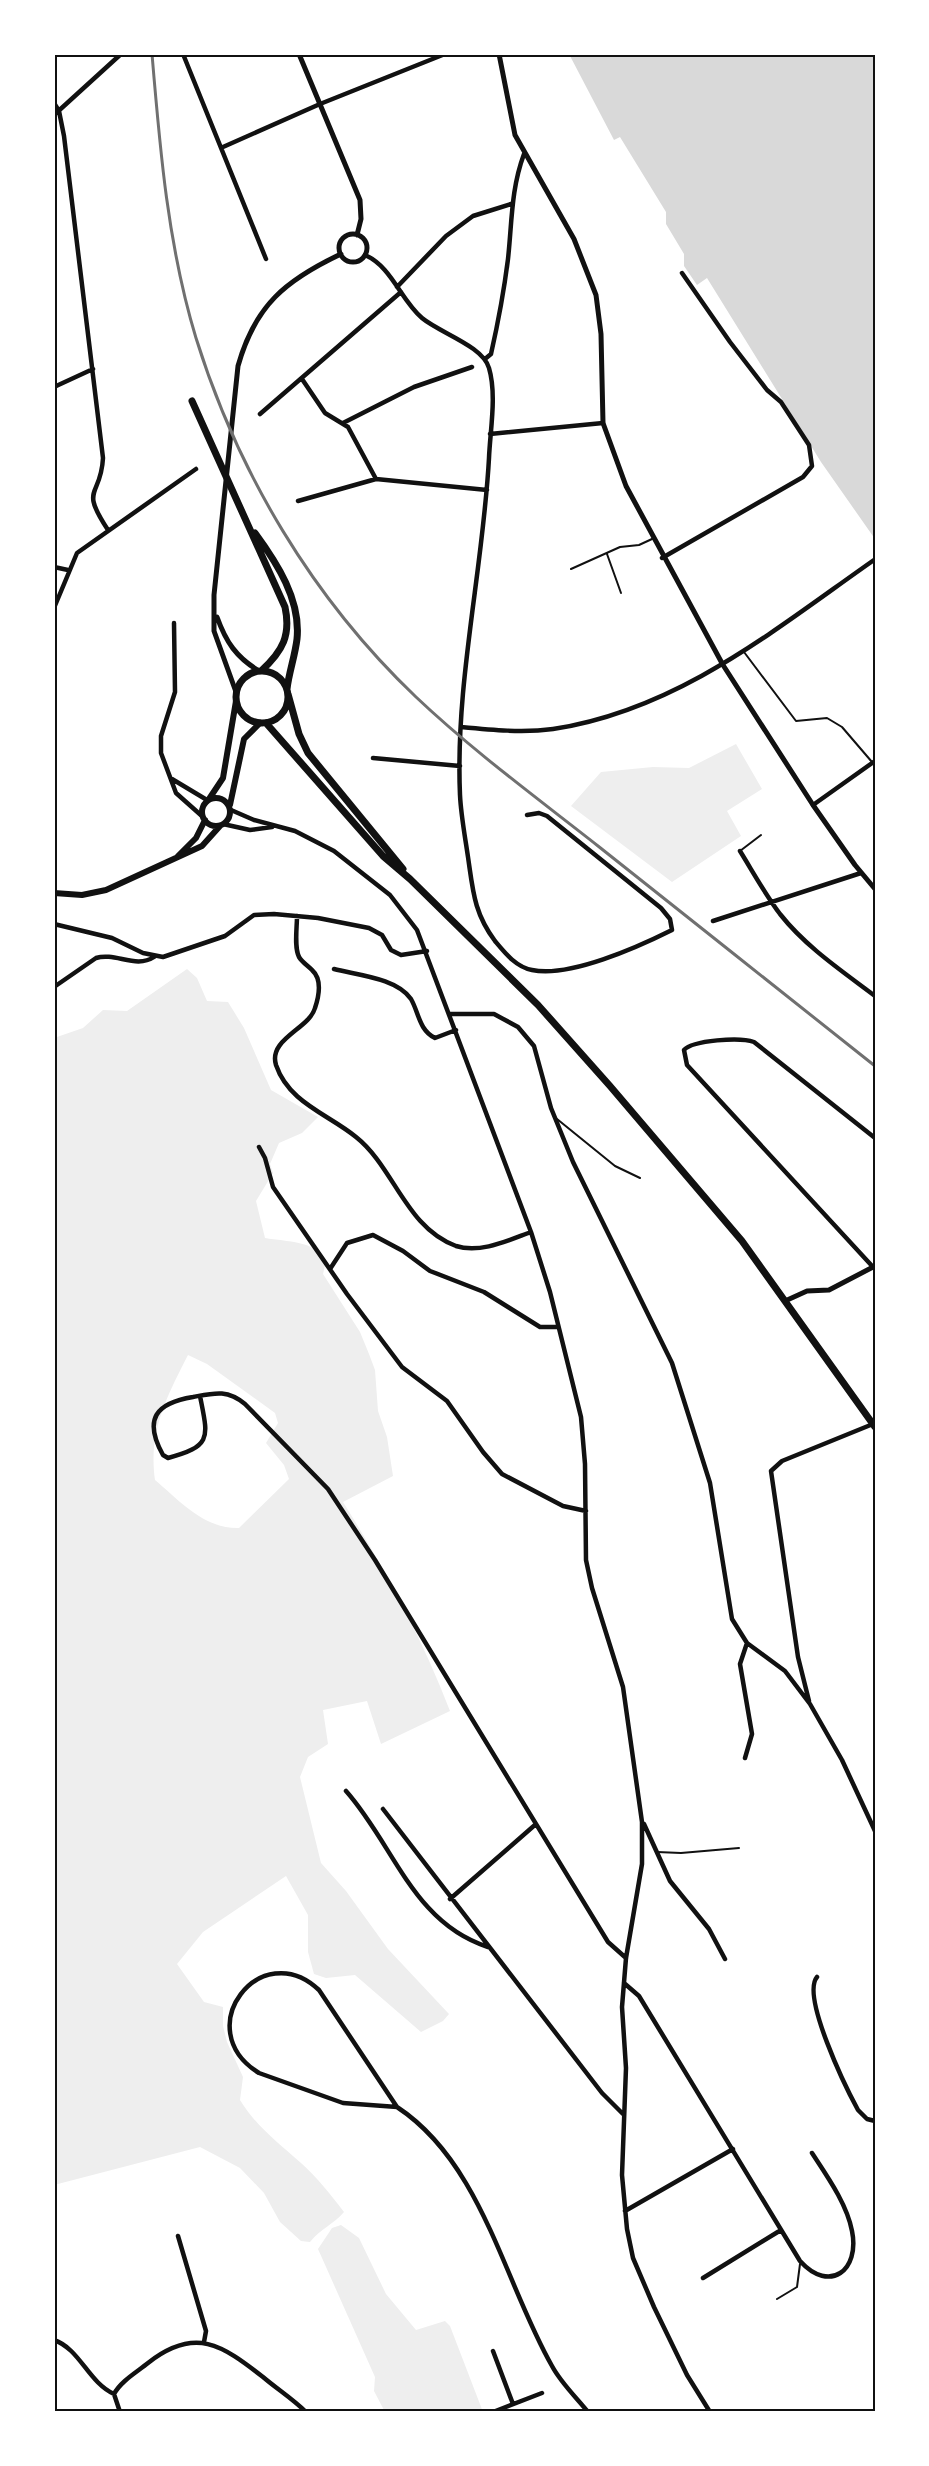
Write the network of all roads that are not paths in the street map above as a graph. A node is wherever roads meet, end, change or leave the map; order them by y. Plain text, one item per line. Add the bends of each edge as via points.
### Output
1 (121, 54) edge
2 (183, 54) edge
3 (299, 54) edge
4 (445, 54) edge
5 (499, 54) edge
6 (54, 103) edge
7 (320, 104) junction
8 (57, 113) edge
9 (223, 147) junction
10 (524, 154) junction
11 (511, 204) junction
12 (357, 235) junction
13 (341, 254) junction
14 (365, 255) junction
15 (266, 259) dead end
16 (682, 273) dead end
17 (397, 287) junction
18 (401, 292) junction
19 (485, 359) junction
20 (472, 367) dead end
21 (93, 369) junction
22 (302, 379) junction
23 (54, 387) edge
24 (192, 401) dead end
25 (261, 414) dead end
26 (344, 423) junction
27 (603, 423) junction
28 (490, 434) junction
29 (196, 469) dead end
30 (376, 479) junction
31 (487, 490) junction
32 (298, 501) dead end
33 (250, 526) junction
34 (108, 530) junction
35 (652, 539) junction
36 (607, 554) junction
37 (663, 558) junction
38 (874, 560) edge
39 (54, 567) edge
40 (571, 569) dead end
41 (68, 570) junction
42 (621, 593) dead end
43 (54, 608) edge
44 (215, 613) junction
45 (174, 623) dead end
46 (744, 652) junction
47 (723, 665) junction
48 (260, 671) junction
49 (236, 692) junction
50 (288, 692) junction
51 (236, 701) junction
52 (263, 723) junction
53 (461, 727) junction
54 (373, 758) dead end
55 (873, 761) edge
56 (460, 766) junction
57 (172, 779) junction
58 (208, 800) junction
59 (813, 805) junction
60 (230, 808) junction
61 (527, 815) dead end
62 (204, 819) junction
63 (222, 825) junction
64 (274, 826) junction
65 (761, 834) dead end
66 (740, 851) joint
67 (175, 858) junction
68 (861, 873) junction
69 (410, 879) junction
70 (875, 889) edge
71 (54, 893) edge
72 (771, 902) junction
73 (297, 916) junction
74 (713, 921) dead end
75 (54, 924) edge
76 (427, 951) junction
77 (154, 957) junction
78 (334, 969) dead end
79 (54, 987) edge
80 (875, 996) edge
81 (450, 1014) junction
82 (456, 1030) junction
83 (554, 1117) junction
84 (875, 1138) edge
85 (259, 1147) dead end
86 (640, 1178) dead end
87 (531, 1233) junction
88 (874, 1266) edge
89 (330, 1269) junction
90 (785, 1301) junction
91 (558, 1327) junction
92 (200, 1396) junction
93 (874, 1425) edge
94 (586, 1510) junction
95 (747, 1643) junction
96 (810, 1704) junction
97 (746, 1758) dead end
98 (346, 1791) dead end
99 (383, 1809) dead end
100 (642, 1822) junction
101 (536, 1824) junction
102 (875, 1831) edge
103 (740, 1848) dead end
104 (657, 1852) junction
105 (450, 1899) junction
106 (490, 1948) junction
107 (626, 1958) junction
108 (725, 1959) dead end
109 (817, 1977) dead end
110 (624, 1983) junction
111 (397, 2107) junction
112 (623, 2114) junction
113 (875, 2121) edge
114 (733, 2149) junction
115 (812, 2153) dead end
116 (625, 2211) junction
117 (782, 2230) junction
118 (178, 2236) dead end
119 (800, 2261) junction
120 (703, 2278) dead end
121 (777, 2299) dead end
122 (54, 2340) edge
123 (204, 2342) junction
124 (493, 2351) dead end
125 (542, 2393) dead end
126 (114, 2394) junction
127 (513, 2404) junction
128 (120, 2412) edge
129 (306, 2412) edge
130 (493, 2412) edge
131 (588, 2412) edge
132 (710, 2412) edge

1 - 8 street
2 - 9 street
3 - 7 street
4 - 7 street
5 - 10 street via 512,123
6 - 8 street
7 - 9 street
7 - 12 street via 360,200
8 - 21 street
9 - 15 street
10 - 11 street
10 - 27 street via 574,239 596,296 602,334
11 - 17 street via 473,216 446,236
11 - 19 street via 492,351
12 - 13 street via 343,239
12 - 14 street via 366,243
13 - 14 street via 351,261
13 - 44 street via 301,275 266,305 250,330 238,366 215,578
14 - 17 street via 382,266
16 - 37 street via 767,390 781,402 809,445 812,466 803,477
17 - 18 street
18 - 19 street via 430,324 475,349
18 - 22 street
19 - 28 street via 489,367
20 - 26 street via 414,387
21 - 23 street
21 - 34 street via 103,458 92,502
22 - 25 street
22 - 26 street via 325,413
24 - 33 main road
26 - 30 street
27 - 28 street
27 - 35 street via 626,486
28 - 31 street
29 - 34 street
30 - 31 street
30 - 32 street
31 - 53 street
33 - 48 main road via 281,594 288,622 285,643
33 - 50 main road via 296,608 297,636
34 - 41 street via 77,553
35 - 36 lane
35 - 37 street
36 - 40 lane
36 - 42 lane
37 - 47 street
38 - 46 street
39 - 41 street
41 - 43 street
44 - 48 street via 230,648
44 - 49 street via 214,631
45 - 57 street via 175,692 159,744
46 - 47 street
46 - 55 lane via 796,722 827,718 842,727
47 - 53 street via 661,698 601,719 526,731
47 - 59 street
48 - 49 main road via 245,677
48 - 50 main road via 281,678
49 - 51 main road
50 - 52 main road via 283,712
50 - 69 main road via 308,753
51 - 52 main road via 245,717
51 - 58 main road via 224,778
52 - 60 main road via 244,739
52 - 69 main road via 383,856
53 - 56 street
54 - 56 street
55 - 59 street
56 - 61 street via 476,909 483,925 510,958 533,971 556,970 597,960 672,930 670,919 661,908 551,820 539,813
57 - 58 street
57 - 62 street via 176,793
58 - 60 main road via 220,798
58 - 62 main road via 202,808
59 - 68 street
60 - 63 main road via 229,819
60 - 64 street
62 - 63 main road via 212,825
62 - 67 main road via 196,838
63 - 64 street via 250,830
63 - 67 main road via 202,846
64 - 76 street via 319,843 374,880 400,906
65 - 66 lane
66 - 72 street
67 - 71 main road via 106,890 82,895
68 - 70 street
68 - 72 street
69 - 90 main road via 564,1034 742,1241
72 - 74 street
72 - 80 street via 804,940
73 - 76 street via 369,928 382,935 391,950 401,955
73 - 77 street via 254,915 211,942
73 - 87 street via 297,952 320,983 312,1016 279,1047 275,1062 280,1073 305,1105 357,1138 411,1211 446,1241 476,1248
75 - 77 street via 112,938
76 - 81 street
77 - 79 street via 137,961 96,958
78 - 82 street via 398,988 411,999 421,1023 435,1038
81 - 82 street
81 - 83 street via 494,1014 527,1037 537,1055
82 - 87 street
83 - 86 lane via 615,1166
83 - 95 street via 669,1354 710,1483 730,1611
84 - 88 street via 754,1042 691,1044 683,1054 687,1065
85 - 89 street via 273,1186
87 - 91 street
88 - 90 street via 830,1290 807,1290
89 - 91 street via 348,1243 373,1235 430,1271 484,1292 540,1327
89 - 94 street via 394,1357 447,1401 502,1474 563,1506
90 - 93 main road
91 - 94 street via 580,1417
92 - 92 street via 174,1400 155,1416 160,1450 168,1458 193,1451 202,1442 206,1426
92 - 101 street via 225,1392 236,1396 328,1489
93 - 96 street via 782,1461 771,1471 798,1657
94 - 100 street via 586,1560 623,1687
95 - 96 street via 785,1671
95 - 97 street via 740,1664 752,1738
96 - 102 street
98 - 106 street via 372,1822 403,1878 428,1910 476,1943
99 - 105 street
100 - 104 street
100 - 107 street via 642,1864
101 - 105 street
101 - 107 street via 608,1942
103 - 104 lane
104 - 108 street via 670,1881 709,1929
105 - 106 street
106 - 112 street via 602,2093
107 - 110 street
109 - 113 street via 813,1988 825,2037 858,2110
110 - 112 street
110 - 114 street via 639,1996
111 - 111 street via 310,1982 286,1972 273,1974 248,1986 235,1998 230,2016 231,2038 247,2065 259,2073 343,2103
111 - 131 street via 427,2131 459,2175 493,2235 551,2366
112 - 116 street
114 - 116 street
114 - 117 street
115 - 119 street via 847,2215 853,2248 846,2267 832,2278 819,2277
116 - 132 street via 633,2258 641,2278 687,2375
117 - 119 street
117 - 120 street
118 - 123 street via 206,2331
119 - 121 lane via 797,2287
122 - 126 street via 70,2349 100,2388
123 - 126 street via 187,2343 161,2353
123 - 129 street via 235,2355
124 - 127 street
125 - 127 street
126 - 128 street
127 - 130 street

